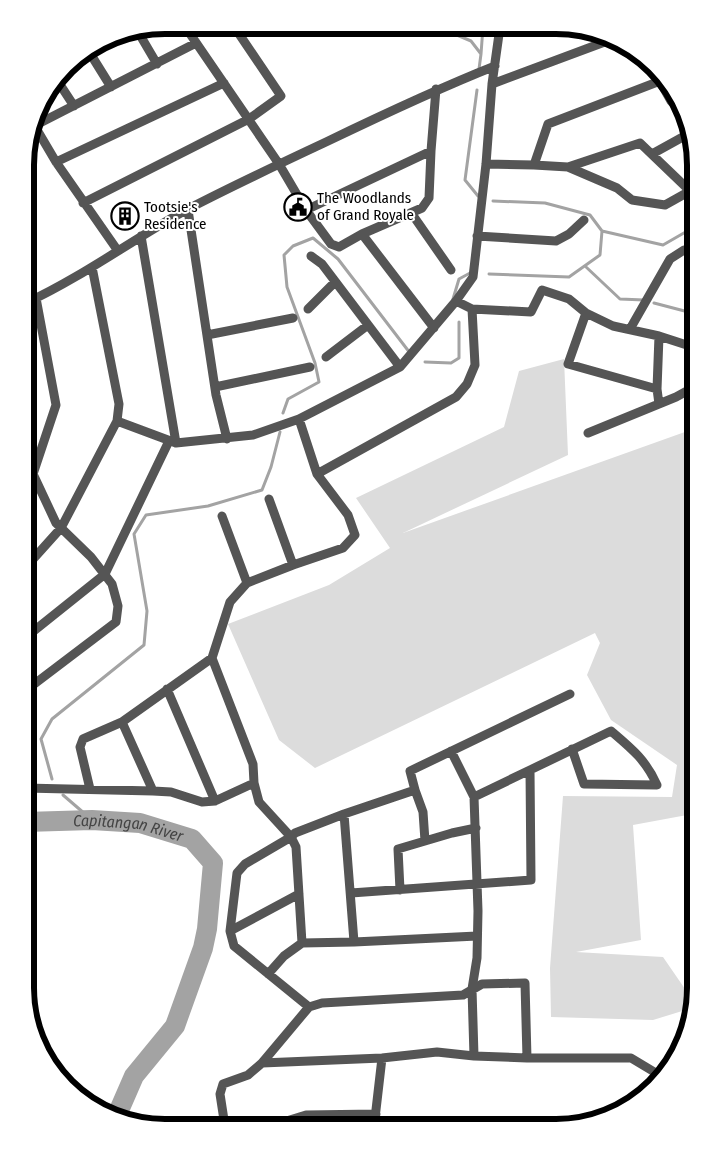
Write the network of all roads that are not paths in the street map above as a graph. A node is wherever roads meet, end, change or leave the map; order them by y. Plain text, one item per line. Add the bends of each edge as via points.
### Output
1 (190, 34) edge
2 (238, 34) edge
3 (499, 34) edge
4 (140, 36) edge
5 (196, 43) junction
6 (603, 43) edge
7 (92, 56) edge
8 (157, 64) junction
9 (495, 66) junction
10 (657, 82) edge
11 (224, 83) junction
12 (492, 84) junction
13 (61, 86) edge
14 (110, 87) junction
15 (436, 90) junction
16 (74, 106) junction
17 (249, 119) junction
18 (41, 123) edge
19 (38, 132) edge
20 (684, 136) edge
21 (431, 151) junction
22 (652, 154) junction
23 (56, 162) junction
24 (279, 164) junction
25 (486, 164) junction
26 (534, 165) junction
27 (568, 167) junction
28 (687, 185) edge
29 (687, 193) edge
30 (83, 202) junction
31 (188, 210) junction
32 (306, 210) junction
33 (412, 214) junction
34 (584, 220) dead end
35 (362, 234) junction
36 (141, 236) junction
37 (477, 236) junction
38 (118, 251) junction
39 (687, 251) edge
40 (311, 256) dead end
41 (92, 267) junction
42 (451, 270) dead end
43 (335, 282) junction
44 (36, 298) joint
45 (456, 302) junction
46 (308, 309) dead end
47 (472, 309) junction
48 (586, 312) junction
49 (293, 318) dead end
50 (368, 325) junction
51 (434, 328) junction
52 (630, 329) junction
53 (207, 335) junction
54 (659, 336) junction
55 (687, 345) edge
56 (326, 358) dead end
57 (310, 367) dead end
58 (400, 367) junction
59 (215, 387) junction
60 (657, 389) junction
61 (687, 391) edge
62 (659, 404) junction
63 (299, 419) junction
64 (117, 421) junction
65 (588, 433) dead end
66 (227, 439) junction
67 (173, 442) junction
68 (34, 471) edge
69 (317, 474) junction
70 (34, 476) edge
71 (269, 498) dead end
72 (222, 516) dead end
73 (61, 528) junction
74 (34, 558) edge
75 (292, 565) junction
76 (105, 574) junction
77 (247, 583) junction
78 (34, 632) edge
79 (212, 658) junction
80 (34, 685) edge
81 (167, 689) junction
82 (570, 694) dead end
83 (122, 722) junction
84 (572, 749) junction
85 (451, 751) junction
86 (530, 770) junction
87 (254, 782) junction
88 (34, 788) edge
89 (90, 789) junction
90 (415, 790) junction
91 (153, 791) junction
92 (474, 796) junction
93 (215, 802) junction
94 (344, 814) junction
95 (476, 828) junction
96 (292, 837) junction
97 (425, 841) junction
98 (476, 883) junction
99 (400, 890) junction
100 (352, 893) junction
101 (299, 894) junction
102 (230, 931) junction
103 (477, 936) junction
104 (354, 942) junction
105 (302, 943) junction
106 (268, 974) junction
107 (472, 989) junction
108 (309, 1007) junction
109 (474, 1056) junction
110 (382, 1058) junction
111 (527, 1058) junction
112 (262, 1063) junction
113 (654, 1076) edge
114 (376, 1114) junction
115 (224, 1119) edge
116 (295, 1119) edge
117 (375, 1119) edge

1 - 5 street
2 - 17 street via 281,96
3 - 9 street
4 - 8 street
5 - 8 street
5 - 11 street
6 - 12 street
7 - 14 street
8 - 14 street
9 - 12 street
9 - 15 street
10 - 26 street via 548,124
11 - 17 street
11 - 23 street
12 - 25 street
13 - 16 street
14 - 16 street
15 - 21 street
15 - 24 street
16 - 18 street
17 - 24 street
17 - 30 street
19 - 23 street
20 - 22 street
21 - 32 street
21 - 33 street via 429,198
22 - 27 street via 640,142
22 - 28 street
23 - 30 street
24 - 31 street
24 - 32 street
25 - 26 street
25 - 37 street
26 - 27 street
27 - 29 street via 617,188 632,200 665,205
30 - 38 street
31 - 36 street
31 - 53 street
32 - 35 street via 330,244 339,248
33 - 35 street
33 - 42 street
34 - 37 street via 569,234 556,240
35 - 51 street
36 - 38 street
36 - 67 street
37 - 45 street via 473,277
38 - 41 street
39 - 52 street via 670,259
40 - 43 street via 322,264
41 - 44 street
41 - 64 street via 119,404
43 - 46 street
43 - 50 street
44 - 68 street via 56,405
45 - 47 street
45 - 51 street
47 - 48 street via 531,312 542,290 569,299
47 - 69 street via 474,365 467,384 456,397
48 - 52 street via 613,326
48 - 60 street via 568,364
49 - 53 street
50 - 56 street
50 - 58 street
51 - 58 street
52 - 54 street
53 - 59 street
54 - 55 street
54 - 60 street
57 - 59 street
58 - 63 street
59 - 66 street
60 - 62 street
61 - 62 street
62 - 65 street
63 - 66 street via 253,435
63 - 69 street
64 - 67 street
64 - 73 street
66 - 67 street
67 - 76 street
69 - 75 street via 348,516 355,535 343,548
70 - 73 street
71 - 75 street
72 - 77 street
73 - 74 street
73 - 76 street
75 - 77 street
76 - 78 street
76 - 80 street via 112,584 118,606 116,622
77 - 79 street via 230,602
79 - 81 street
79 - 87 street via 253,764
81 - 83 street
81 - 93 street
82 - 85 street
83 - 89 street via 84,739 80,747
83 - 91 street
84 - 84 street via 611,731 636,752 657,784 584,784
84 - 86 street
85 - 90 street via 410,770
85 - 92 street
86 - 92 street
86 - 98 street via 531,880
87 - 93 street
87 - 96 street via 259,802
88 - 89 street
89 - 91 street
90 - 94 street
90 - 97 street via 423,812
91 - 93 street
92 - 95 street
94 - 96 street
94 - 100 street
95 - 97 street
95 - 98 street
96 - 101 street via 296,847
96 - 102 street via 245,864 237,873
97 - 99 street via 398,849
98 - 99 street
98 - 103 street
99 - 100 street
100 - 104 street
101 - 102 street
101 - 105 street
102 - 106 street via 234,946
103 - 104 street
103 - 107 street
104 - 105 street
105 - 106 street via 284,956
106 - 108 street
107 - 108 street via 464,994 322,1003
107 - 109 street
107 - 111 street via 482,984 525,982
108 - 112 street
109 - 110 street via 437,1052
109 - 111 street
110 - 112 street
110 - 114 street
111 - 113 street via 631,1058
112 - 115 street via 248,1075 223,1084 220,1094
114 - 116 street via 306,1115
114 - 117 street

